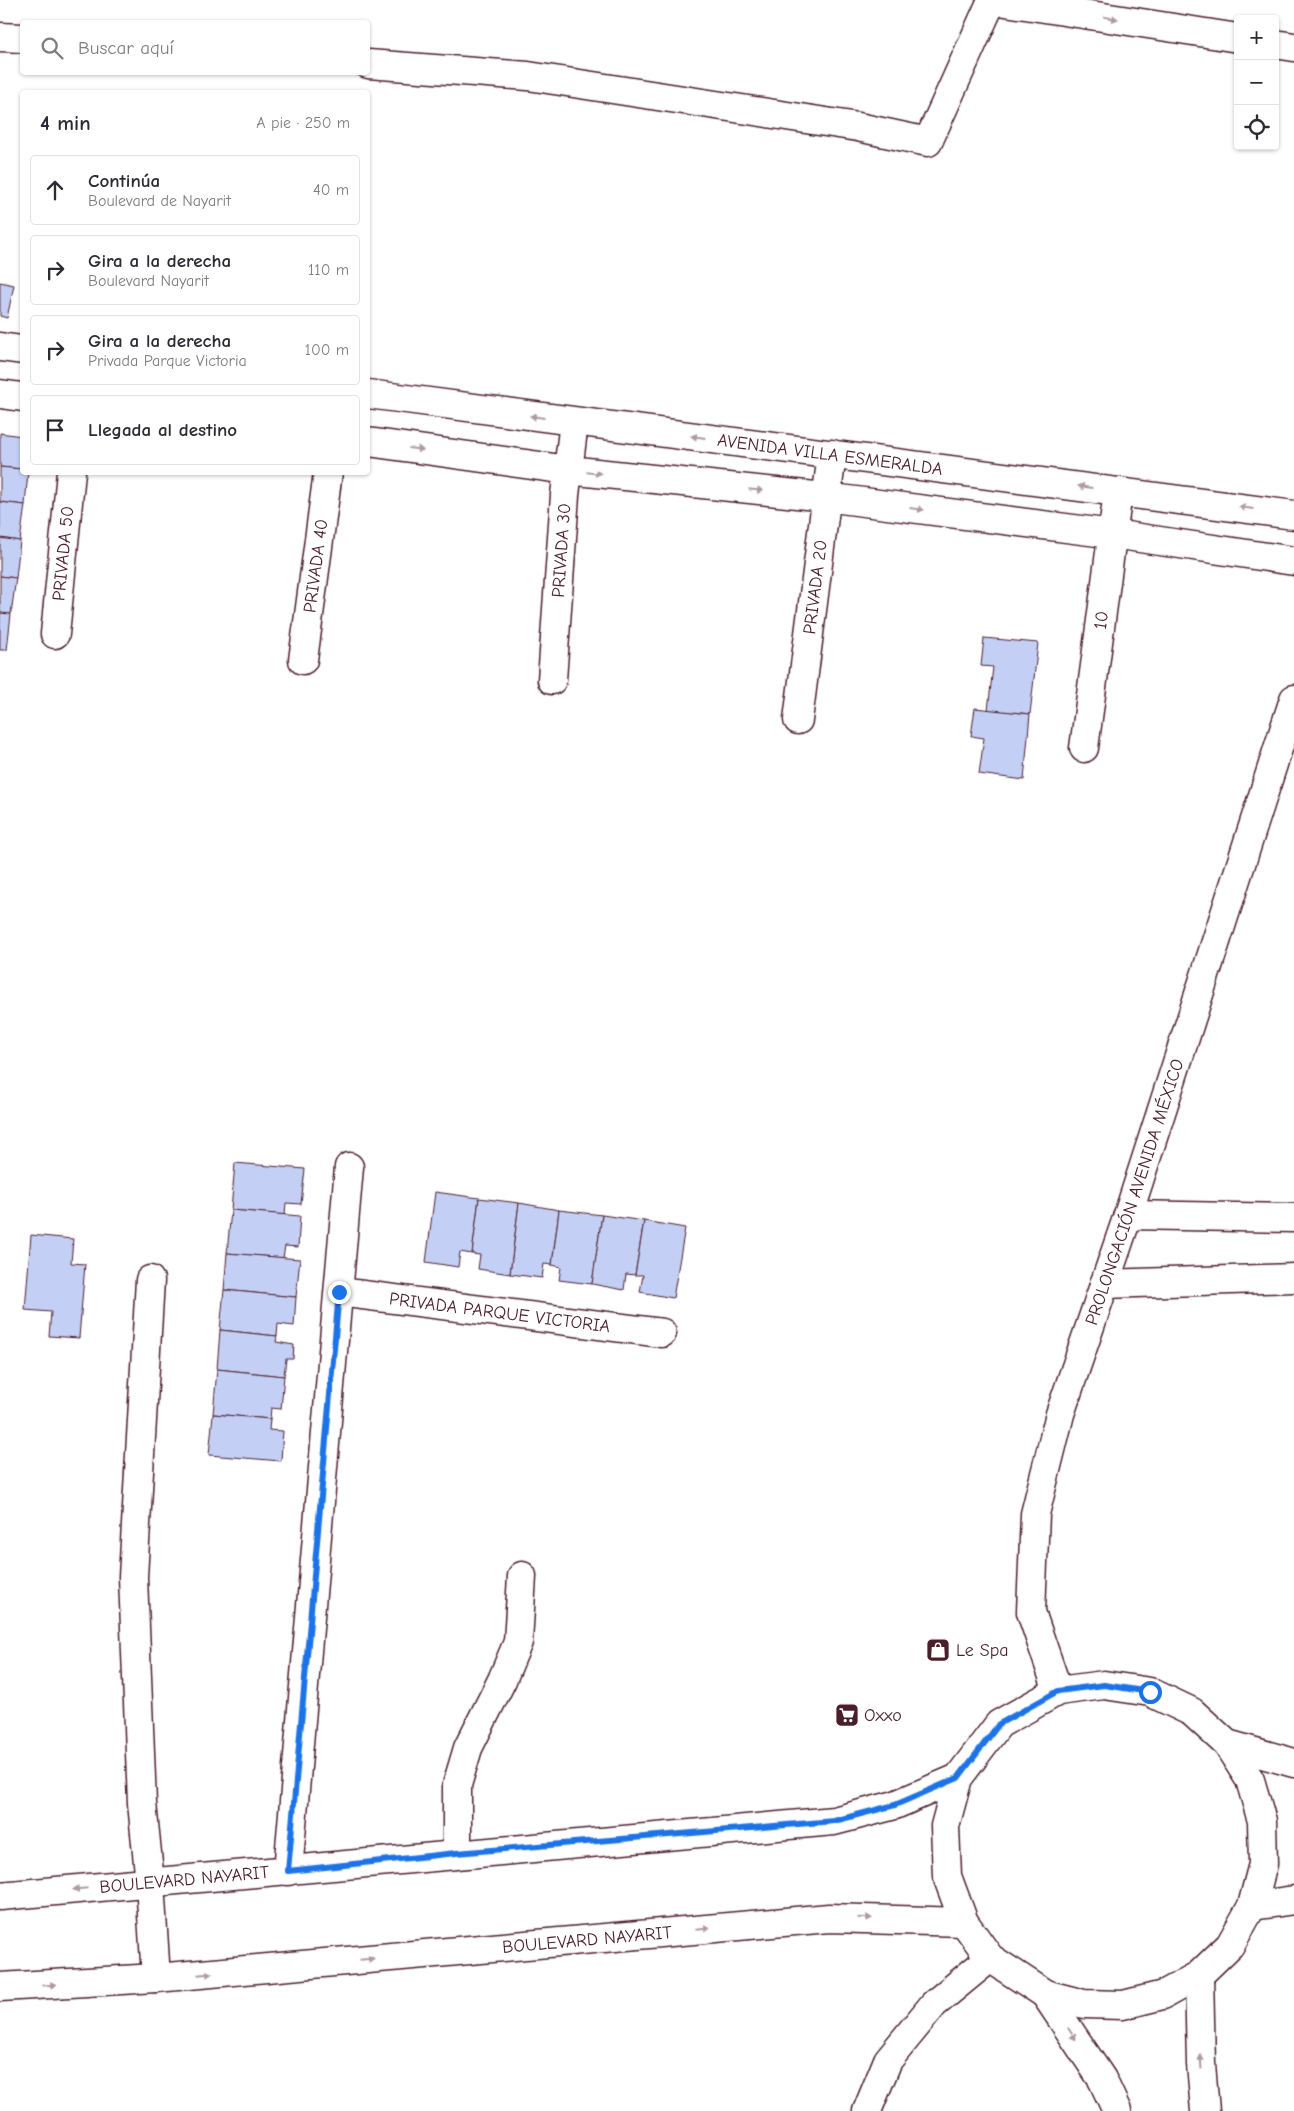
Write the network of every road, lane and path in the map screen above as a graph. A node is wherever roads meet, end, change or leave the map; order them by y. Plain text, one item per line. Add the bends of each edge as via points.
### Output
1 (992, 0) edge
2 (0, 37) edge
3 (1234, 37) edge
4 (20, 38) edge
5 (1279, 45) edge
6 (1294, 47) edge
7 (370, 64) edge
8 (0, 348) edge
9 (20, 350) edge
10 (0, 394) edge
11 (370, 394) edge
12 (20, 397) edge
13 (574, 422) junction
14 (370, 442) edge
15 (832, 454) junction
16 (568, 470) junction
17 (71, 475) edge
18 (328, 475) edge
19 (1118, 492) junction
20 (825, 497) junction
21 (1294, 515) edge
22 (1113, 534) junction
23 (1294, 561) edge
24 (55, 634) dead end
25 (303, 660) dead end
26 (552, 680) dead end
27 (1294, 699) edge
28 (798, 720) dead end
29 (1084, 748) dead end
30 (349, 1167) dead end
31 (1128, 1215) junction
32 (1294, 1218) edge
33 (1294, 1278) edge
34 (150, 1280) dead end
35 (1104, 1284) junction
36 (339, 1292) junction
37 (662, 1333) dead end
38 (522, 1576) dead end
39 (1058, 1691) junction
40 (1227, 1744) junction
41 (1294, 1763) edge
42 (958, 1778) junction
43 (456, 1853) junction
44 (288, 1871) junction
45 (150, 1883) junction
46 (0, 1896) edge
47 (1294, 1900) edge
48 (1252, 1906) junction
49 (964, 1922) junction
50 (990, 1958) junction
51 (1199, 1975) junction
52 (156, 1978) junction
53 (0, 1988) edge
54 (1044, 1994) junction
55 (867, 2111) edge
56 (1117, 2111) edge
57 (1205, 2111) edge

1 -> 3 street
1 - 7 street via 928,142 858,127 528,76
2 - 4 street
5 - 6 street
8 - 9 street
10 - 12 street
13 -> 11 street, AVENIDA VILLA ESMERALDA
15 -> 13 street, AVENIDA VILLA ESMERALDA
13 - 16 street, PRIVADA 30
14 -> 16 street
19 -> 15 street, AVENIDA VILLA ESMERALDA
15 - 20 street, PRIVADA 20
16 -> 20 street
16 - 26 street, PRIVADA 30
17 - 24 street, PRIVADA 50
18 - 25 street, PRIVADA 40
21 -> 19 street, AVENIDA VILLA ESMERALDA
19 - 22 street, 10
20 -> 22 street
20 - 28 street, PRIVADA 20
22 - 23 street
22 - 29 street, 10
27 - 31 street, PROLONGACIÓN AVENIDA MÉXICO
30 - 36 street
31 - 32 street
31 - 35 street, PROLONGACIÓN AVENIDA MÉXICO
33 - 35 street
34 - 45 street via 133,1577 142,1803
35 - 39 street, PROLONGACIÓN AVENIDA MÉXICO via 1060,1414 1035,1514 1031,1612
36 - 37 street, PRIVADA PARQUE VICTORIA
36 - 44 street
38 - 43 street via 518,1642 468,1748 457,1785
39 - 40 street via 1104,1685 1150,1692 1192,1712
39 - 42 street via 999,1724
40 - 41 street
40 - 48 street via 1250,1780 1262,1821 1263,1864
42 - 43 street, BOULEVARD NAYARIT via 895,1805 834,1821
42 - 49 street via 945,1826 947,1876
43 - 44 street, BOULEVARD NAYARIT
44 - 45 street, BOULEVARD NAYARIT
45 -> 46 street, BOULEVARD NAYARIT
45 - 52 street
47 - 48 street
48 - 51 street via 1230,1945
49 - 50 street
52 -> 49 street, BOULEVARD NAYARIT via 829,1918
50 - 54 street
50 - 55 street via 934,2004 888,2060
51 - 54 street via 1163,1995 1123,2004 1084,2004
57 -> 51 street via 1200,2064
53 -> 52 street, BOULEVARD NAYARIT
54 -> 56 street via 1102,2079

